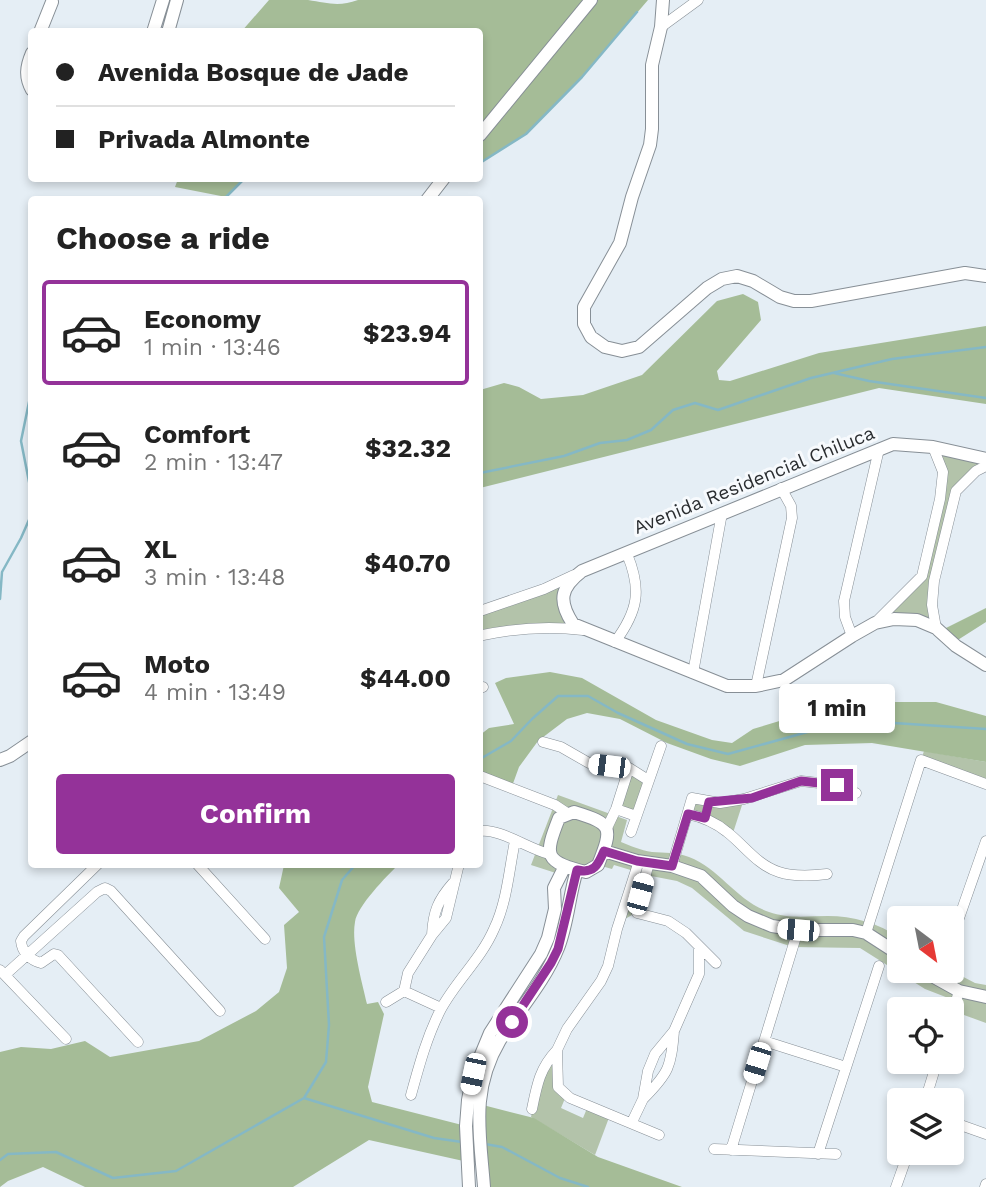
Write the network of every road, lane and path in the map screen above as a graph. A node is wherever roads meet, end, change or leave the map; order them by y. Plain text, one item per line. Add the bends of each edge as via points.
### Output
1 (163, 0) edge
2 (177, 0) edge
3 (591, 0) edge
4 (663, 0) edge
5 (698, 0) edge
6 (52, 1) edge
7 (661, 27) junction
8 (42, 28) edge
9 (49, 28) edge
10 (154, 28) edge
11 (169, 28) edge
12 (28, 64) edge
13 (28, 83) edge
14 (483, 131) edge
15 (441, 182) edge
16 (430, 196) edge
17 (986, 276) edge
18 (933, 447) junction
19 (879, 449) junction
20 (986, 458) edge
21 (986, 466) edge
22 (781, 488) junction
23 (722, 513) junction
24 (627, 554) junction
25 (582, 571) junction
26 (483, 610) edge
27 (875, 623) junction
28 (936, 628) junction
29 (587, 631) junction
30 (483, 635) dead end
31 (852, 636) junction
32 (615, 642) junction
33 (986, 665) edge
34 (693, 673) junction
35 (756, 686) junction
36 (543, 742) dead end
37 (28, 744) edge
38 (661, 746) dead end
39 (0, 760) edge
40 (629, 768) junction
41 (483, 779) edge
42 (648, 780) junction
43 (986, 784) edge
44 (856, 793) dead end
45 (709, 802) junction
46 (616, 809) junction
47 (567, 813) junction
48 (688, 814) junction
49 (636, 816) junction
50 (705, 818) junction
51 (607, 828) junction
52 (483, 830) edge
53 (631, 832) dead end
54 (514, 841) junction
55 (986, 841) edge
56 (604, 851) junction
57 (549, 855) junction
58 (644, 862) junction
59 (672, 866) junction
60 (94, 868) edge
61 (201, 868) edge
62 (458, 868) edge
63 (570, 871) junction
64 (827, 874) dead end
65 (963, 906) edge
66 (561, 910) junction
67 (639, 915) junction
68 (617, 929) junction
69 (798, 930) junction
70 (866, 933) junction
71 (265, 939) dead end
72 (699, 947) junction
73 (887, 947) edge
74 (26, 955) junction
75 (716, 963) dead end
76 (879, 966) dead end
77 (3, 972) edge
78 (946, 984) edge
79 (404, 991) junction
80 (959, 991) junction
81 (957, 997) edge
82 (986, 997) edge
83 (386, 1002) dead end
84 (441, 1008) junction
85 (220, 1011) dead end
86 (674, 1031) junction
87 (66, 1039) dead end
88 (764, 1041) junction
89 (138, 1042) dead end
90 (557, 1050) junction
91 (846, 1067) junction
92 (411, 1095) dead end
93 (643, 1099) junction
94 (532, 1109) dead end
95 (632, 1122) junction
96 (964, 1126) edge
97 (986, 1134) edge
98 (659, 1135) dead end
99 (714, 1149) dead end
100 (731, 1150) junction
101 (818, 1154) junction
102 (836, 1154) dead end
103 (904, 1165) edge
104 (469, 1187) edge
105 (484, 1187) edge
106 (896, 1187) edge

1 - 10 street
2 - 11 street
3 - 14 street
4 - 7 street
5 - 7 street
6 - 8 street
6 - 9 street
7 - 17 street via 652,65 650,145 620,243 584,307 584,324 591,337 622,351 639,348 706,288 737,276 780,297 811,301 964,273
12 - 13 street
15 - 16 street
18 - 19 street, Avenida Residencial Chiluca via 893,444
18 - 20 street, Avenida Residencial Chiluca
18 - 27 street via 943,472 922,576
19 - 22 street, Avenida Residencial Chiluca
19 - 31 street via 844,601
21 - 28 street via 956,491 934,581
22 - 23 street, Avenida Residencial Chiluca
22 - 35 street via 792,518
23 - 24 street, Avenida Residencial Chiluca
23 - 34 street
24 - 25 street, Avenida Residencial Chiluca
24 - 32 street via 637,598 630,622
25 - 26 street, Avenida Residencial Chiluca
25 - 29 street via 569,581 563,595 573,624
27 - 28 street via 917,620
27 - 31 street
28 - 33 street
29 - 30 street via 519,628
29 - 32 street
31 - 35 street via 785,680
32 - 34 street
34 - 35 street via 727,686
36 - 40 street via 589,763
37 - 39 street
38 - 42 street
40 - 42 street
40 - 46 street
41 - 47 street
42 - 49 street
43 - 70 street via 921,761
44 - 45 street via 837,785 801,781 752,798
45 - 48 street via 692,798
45 - 50 street
46 - 49 street
46 - 51 street
47 - 51 street via 599,820
47 - 57 street via 559,818 548,845
48 - 50 street
48 - 59 street
49 - 53 street
50 - 64 street via 778,872
51 - 56 street
52 - 54 street
54 - 57 street
54 - 84 street via 496,927
55 - 65 street
56 - 58 street
56 - 63 street via 592,870
57 - 63 street
58 - 59 street
58 - 67 street
58 - 68 street
59 - 69 street via 701,876 748,916
60 - 74 street via 20,941
61 - 71 street
62 - 79 street via 446,918 408,973
63 - 66 street via 554,888
66 - 104 street via 541,954 490,1033 473,1074 466,1126
66 - 105 street via 560,942 551,963 499,1042 485,1078 477,1113
67 - 68 street
67 - 72 street via 668,921
68 - 90 street via 601,981
69 - 70 street via 843,928
69 - 88 street
70 - 73 street
72 - 75 street
72 - 86 street via 699,974
74 - 77 street
74 - 85 street via 105,888
74 - 89 street via 41,962 58,955
76 - 91 street
77 - 87 street
78 - 80 street
79 - 83 street
79 - 84 street
80 - 81 street
80 - 82 street
84 - 92 street
86 - 93 street via 655,1054
86 - 93 street via 664,1078
88 - 91 street
88 - 100 street
90 - 94 street via 545,1063
90 - 95 street via 558,1087 567,1096
91 - 101 street
93 - 95 street
95 - 98 street
96 - 97 street
99 - 100 street
100 - 101 street
101 - 102 street
103 - 106 street

